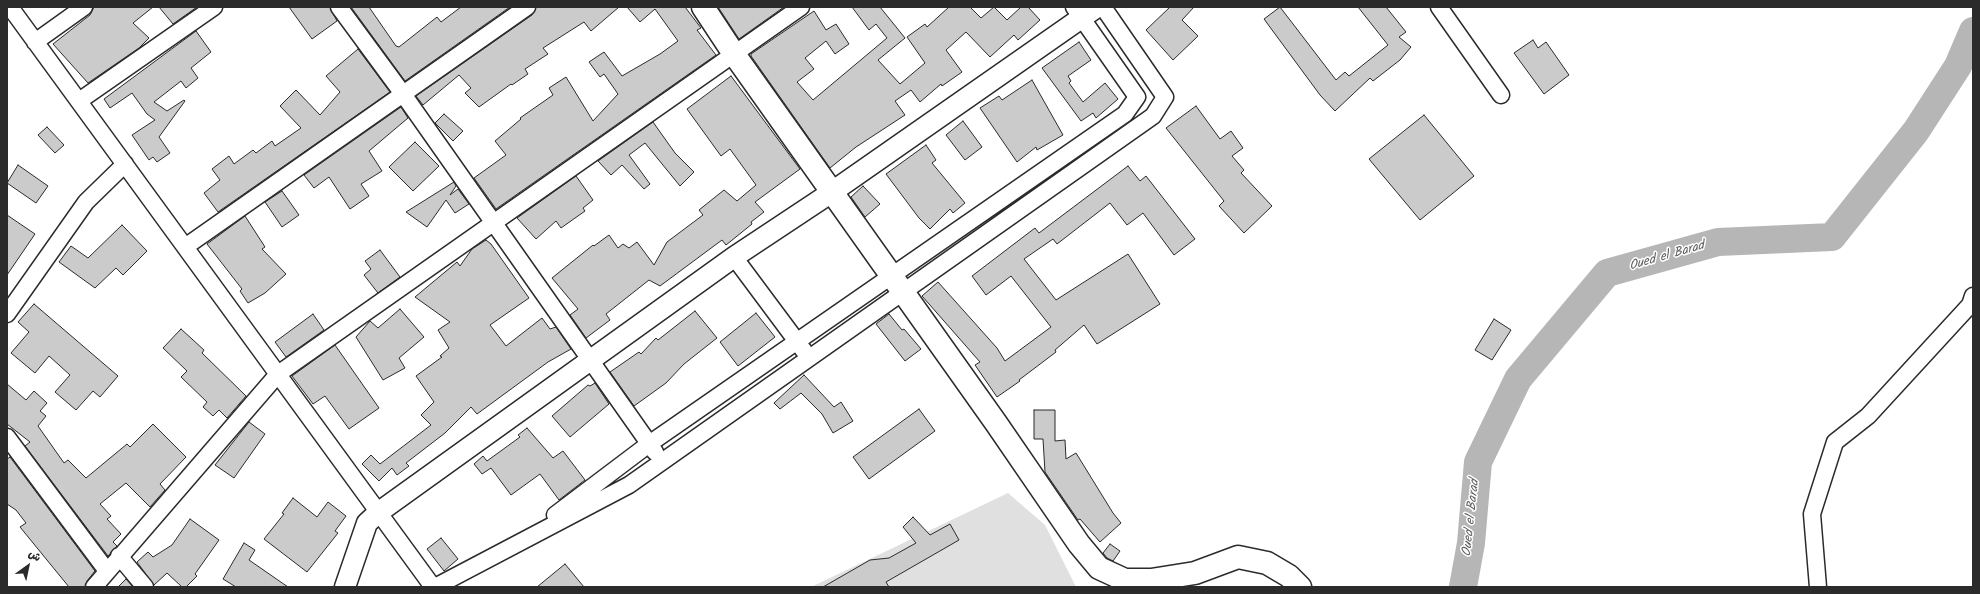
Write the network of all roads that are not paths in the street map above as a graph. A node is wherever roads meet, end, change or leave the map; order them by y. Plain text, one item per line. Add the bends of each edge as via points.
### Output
1 (10, 7) edge
2 (84, 7) edge
3 (214, 7) edge
4 (339, 7) edge
5 (527, 7) edge
6 (703, 7) edge
7 (801, 7) edge
8 (1103, 7) edge
9 (1439, 7) edge
10 (1084, 11) edge
11 (35, 42) junction
12 (734, 54) junction
13 (403, 94) junction
14 (1501, 95) dead end
15 (79, 101) junction
16 (124, 164) junction
17 (832, 192) junction
18 (493, 223) junction
19 (185, 247) junction
20 (734, 257) junction
21 (897, 284) junction
22 (1973, 296) edge
23 (7, 314) edge
24 (797, 342) junction
25 (809, 357) junction
26 (590, 361) junction
27 (278, 374) junction
28 (7, 437) edge
29 (649, 444) junction
30 (661, 461) junction
31 (378, 512) junction
32 (516, 544) junction
33 (120, 556) junction
34 (107, 571) junction
35 (94, 587) edge
36 (145, 587) edge
37 (345, 587) edge
38 (434, 587) edge
39 (1300, 587) edge
40 (1818, 587) edge

1 - 11 street
2 - 11 street
3 - 15 street
4 - 13 street
5 - 13 street
6 - 12 main road
7 - 12 street
8 - 21 street via 1165,97 1153,116
9 - 14 street
10 - 17 street
10 - 21 street via 1137,97 1125,114
11 - 15 street
12 - 17 main road
12 - 18 street
13 - 18 street
13 - 19 street
15 - 16 street
16 - 19 street
16 - 23 street via 86,202
17 - 20 street
17 - 21 main road
18 - 26 street
18 - 27 street
19 - 27 street
20 - 24 street
20 - 26 street
21 - 24 street
21 - 25 street
21 - 39 main road via 1078,544 1099,568 1125,580 1151,580 1195,573 1238,556 1267,563 1289,576
22 - 40 street via 1970,304 1868,416 1835,442 1812,514
24 - 25 street
24 - 29 street
25 - 30 street
26 - 29 street
26 - 31 street
27 - 31 street
27 - 33 street
28 - 34 street
29 - 30 street
29 - 32 street
30 - 32 street via 629,485
31 - 37 street via 367,523
31 - 38 street
32 - 38 street
33 - 34 street
33 - 36 street
34 - 35 street

